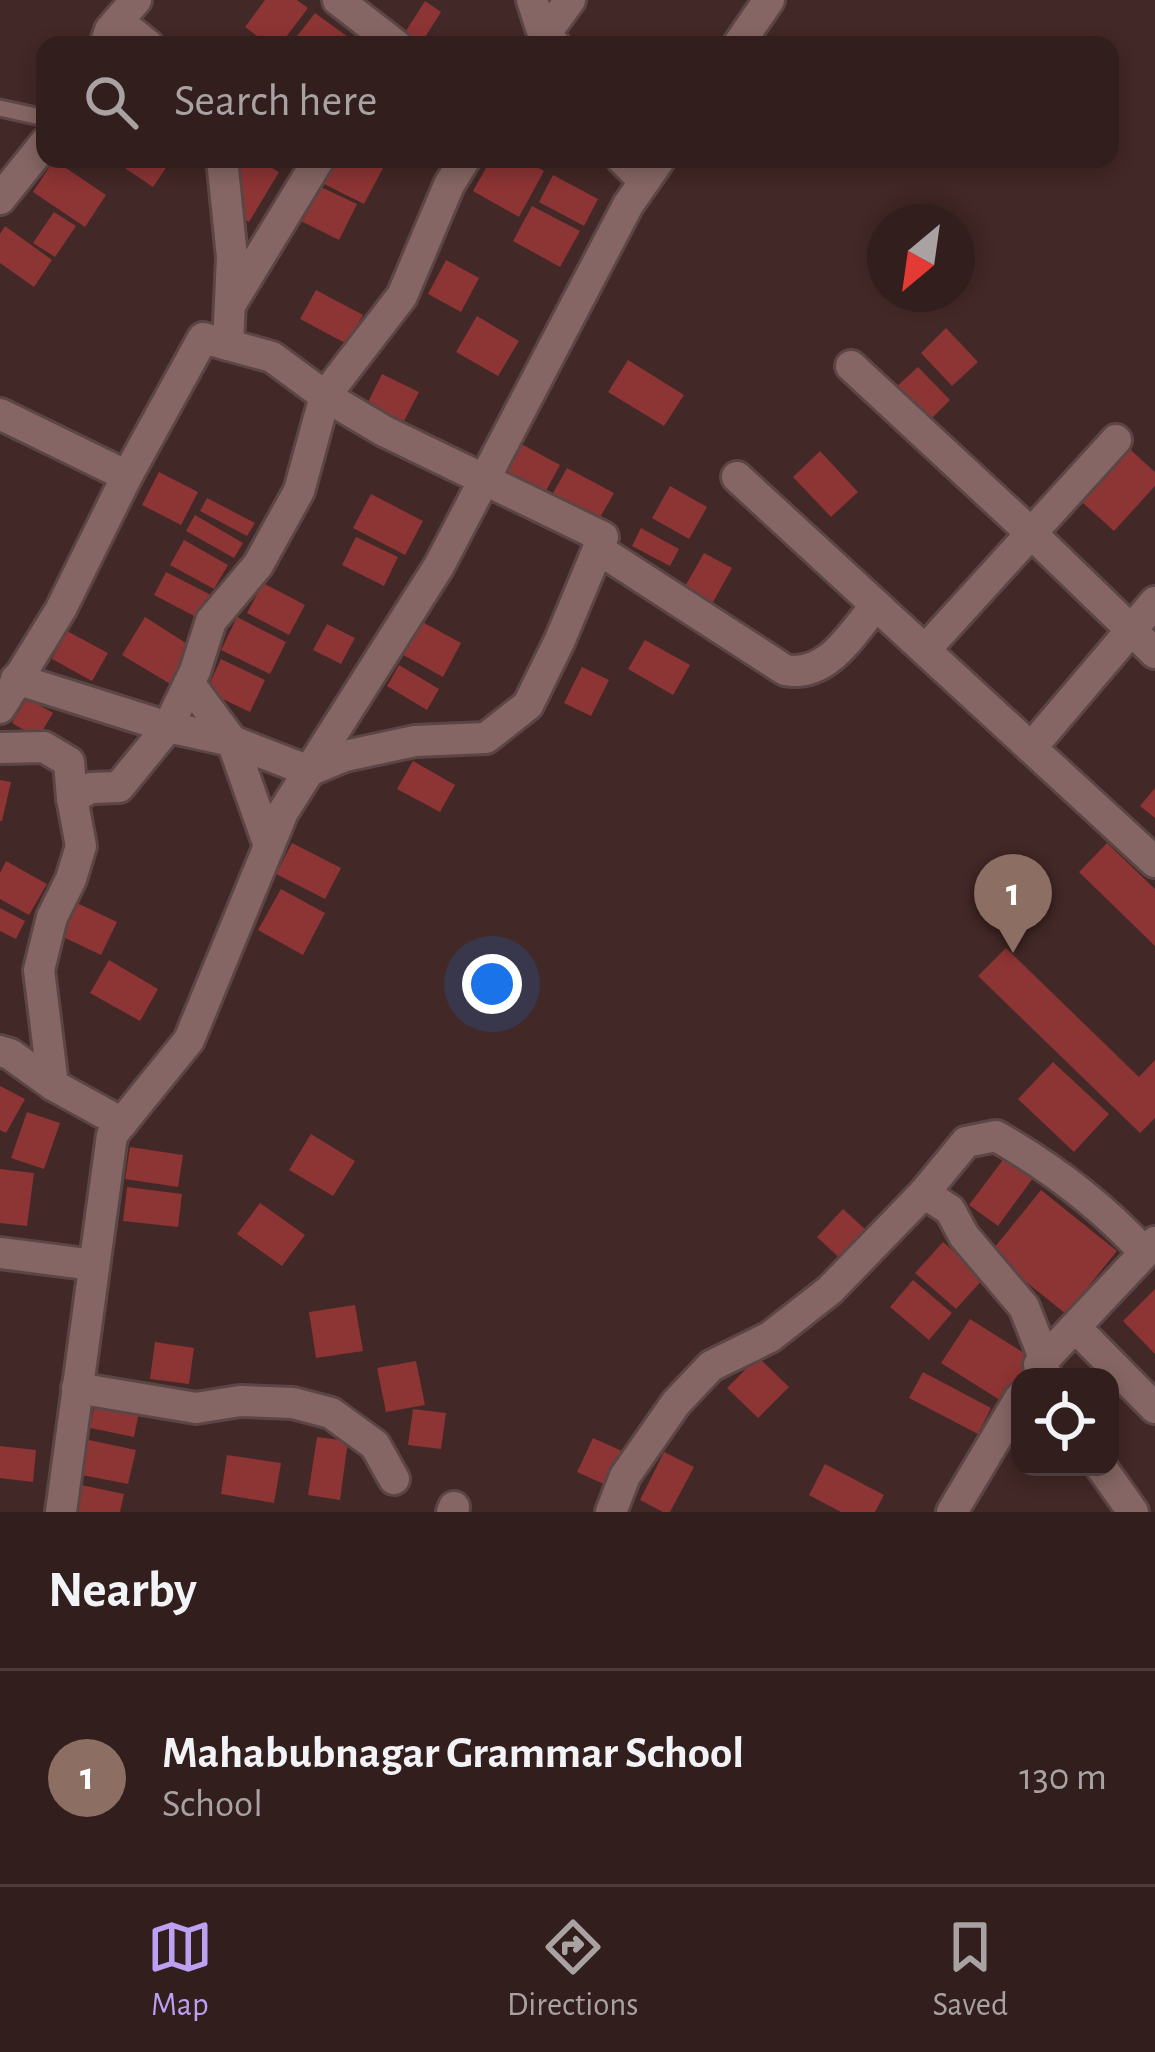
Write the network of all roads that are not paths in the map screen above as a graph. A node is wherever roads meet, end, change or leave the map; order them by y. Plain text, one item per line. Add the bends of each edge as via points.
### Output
1 (338, 0) edge
2 (570, 0) edge
3 (769, 0) edge
4 (541, 30) edge
5 (382, 36) edge
6 (745, 36) edge
7 (0, 108) edge
8 (36, 116) edge
9 (36, 154) edge
10 (222, 168) edge
11 (314, 168) edge
12 (459, 168) edge
13 (641, 168) edge
14 (0, 199) edge
15 (230, 306) junction
16 (228, 345) junction
17 (851, 367) dead end
18 (326, 397) junction
19 (0, 414) edge
20 (1116, 440) dead end
21 (127, 476) junction
22 (737, 477) dead end
23 (484, 480) junction
24 (1031, 533) junction
25 (598, 549) junction
26 (1155, 602) edge
27 (876, 605) junction
28 (1130, 629) junction
29 (925, 650) junction
30 (1155, 653) edge
31 (16, 679) junction
32 (189, 683) junction
33 (0, 708) edge
34 (168, 727) junction
35 (232, 741) junction
36 (0, 748) edge
37 (1031, 748) junction
38 (309, 771) junction
39 (72, 798) junction
40 (269, 846) junction
41 (1155, 862) edge
42 (0, 1052) edge
43 (52, 1085) junction
44 (122, 1123) junction
45 (924, 1193) junction
46 (1150, 1247) edge
47 (0, 1253) edge
48 (94, 1265) junction
49 (1076, 1328) junction
50 (1040, 1368) edge
51 (1043, 1368) edge
52 (77, 1388) junction
53 (1155, 1408) edge
54 (1011, 1413) edge
55 (1107, 1476) edge
56 (394, 1479) dead end
57 (62, 1512) edge
58 (611, 1512) edge
59 (952, 1512) edge
60 (1133, 1512) edge

1 - 5 street
2 - 4 street
3 - 6 street
7 - 8 lane
9 - 14 street
10 - 15 street
11 - 15 street
12 - 18 street via 402,296
13 - 23 street
15 - 16 street
16 - 18 street via 272,357
16 - 21 street via 203,338
17 - 24 street
18 - 23 street
18 - 32 street via 299,490 258,566 211,621
19 - 21 street
20 - 24 street
21 - 31 street
22 - 27 street
23 - 25 street via 603,538
23 - 38 street
24 - 28 street
24 - 29 street
25 - 27 street via 785,670 832,658
25 - 38 street via 528,705 486,738 415,741
26 - 28 street
27 - 29 street
28 - 30 street
28 - 37 street
29 - 37 street
31 - 33 street
31 - 34 street
32 - 34 street
32 - 35 street
34 - 35 street
34 - 39 street via 119,787
35 - 38 street
35 - 40 street
36 - 39 street via 44,747 69,762
37 - 41 street
38 - 40 street
39 - 43 street via 81,846 39,970
40 - 44 street via 188,1040
42 - 43 street
43 - 44 street
44 - 48 street via 112,1136
45 - 46 street via 966,1142 996,1136 1048,1166
45 - 50 street via 950,1210 1024,1307
45 - 58 street via 830,1290 770,1337 710,1366 625,1476
46 - 49 street
47 - 48 street
48 - 52 street
49 - 51 street
49 - 53 street
52 - 56 street via 196,1408 293,1403 331,1413 375,1445
52 - 57 street
54 - 59 street
55 - 60 street

